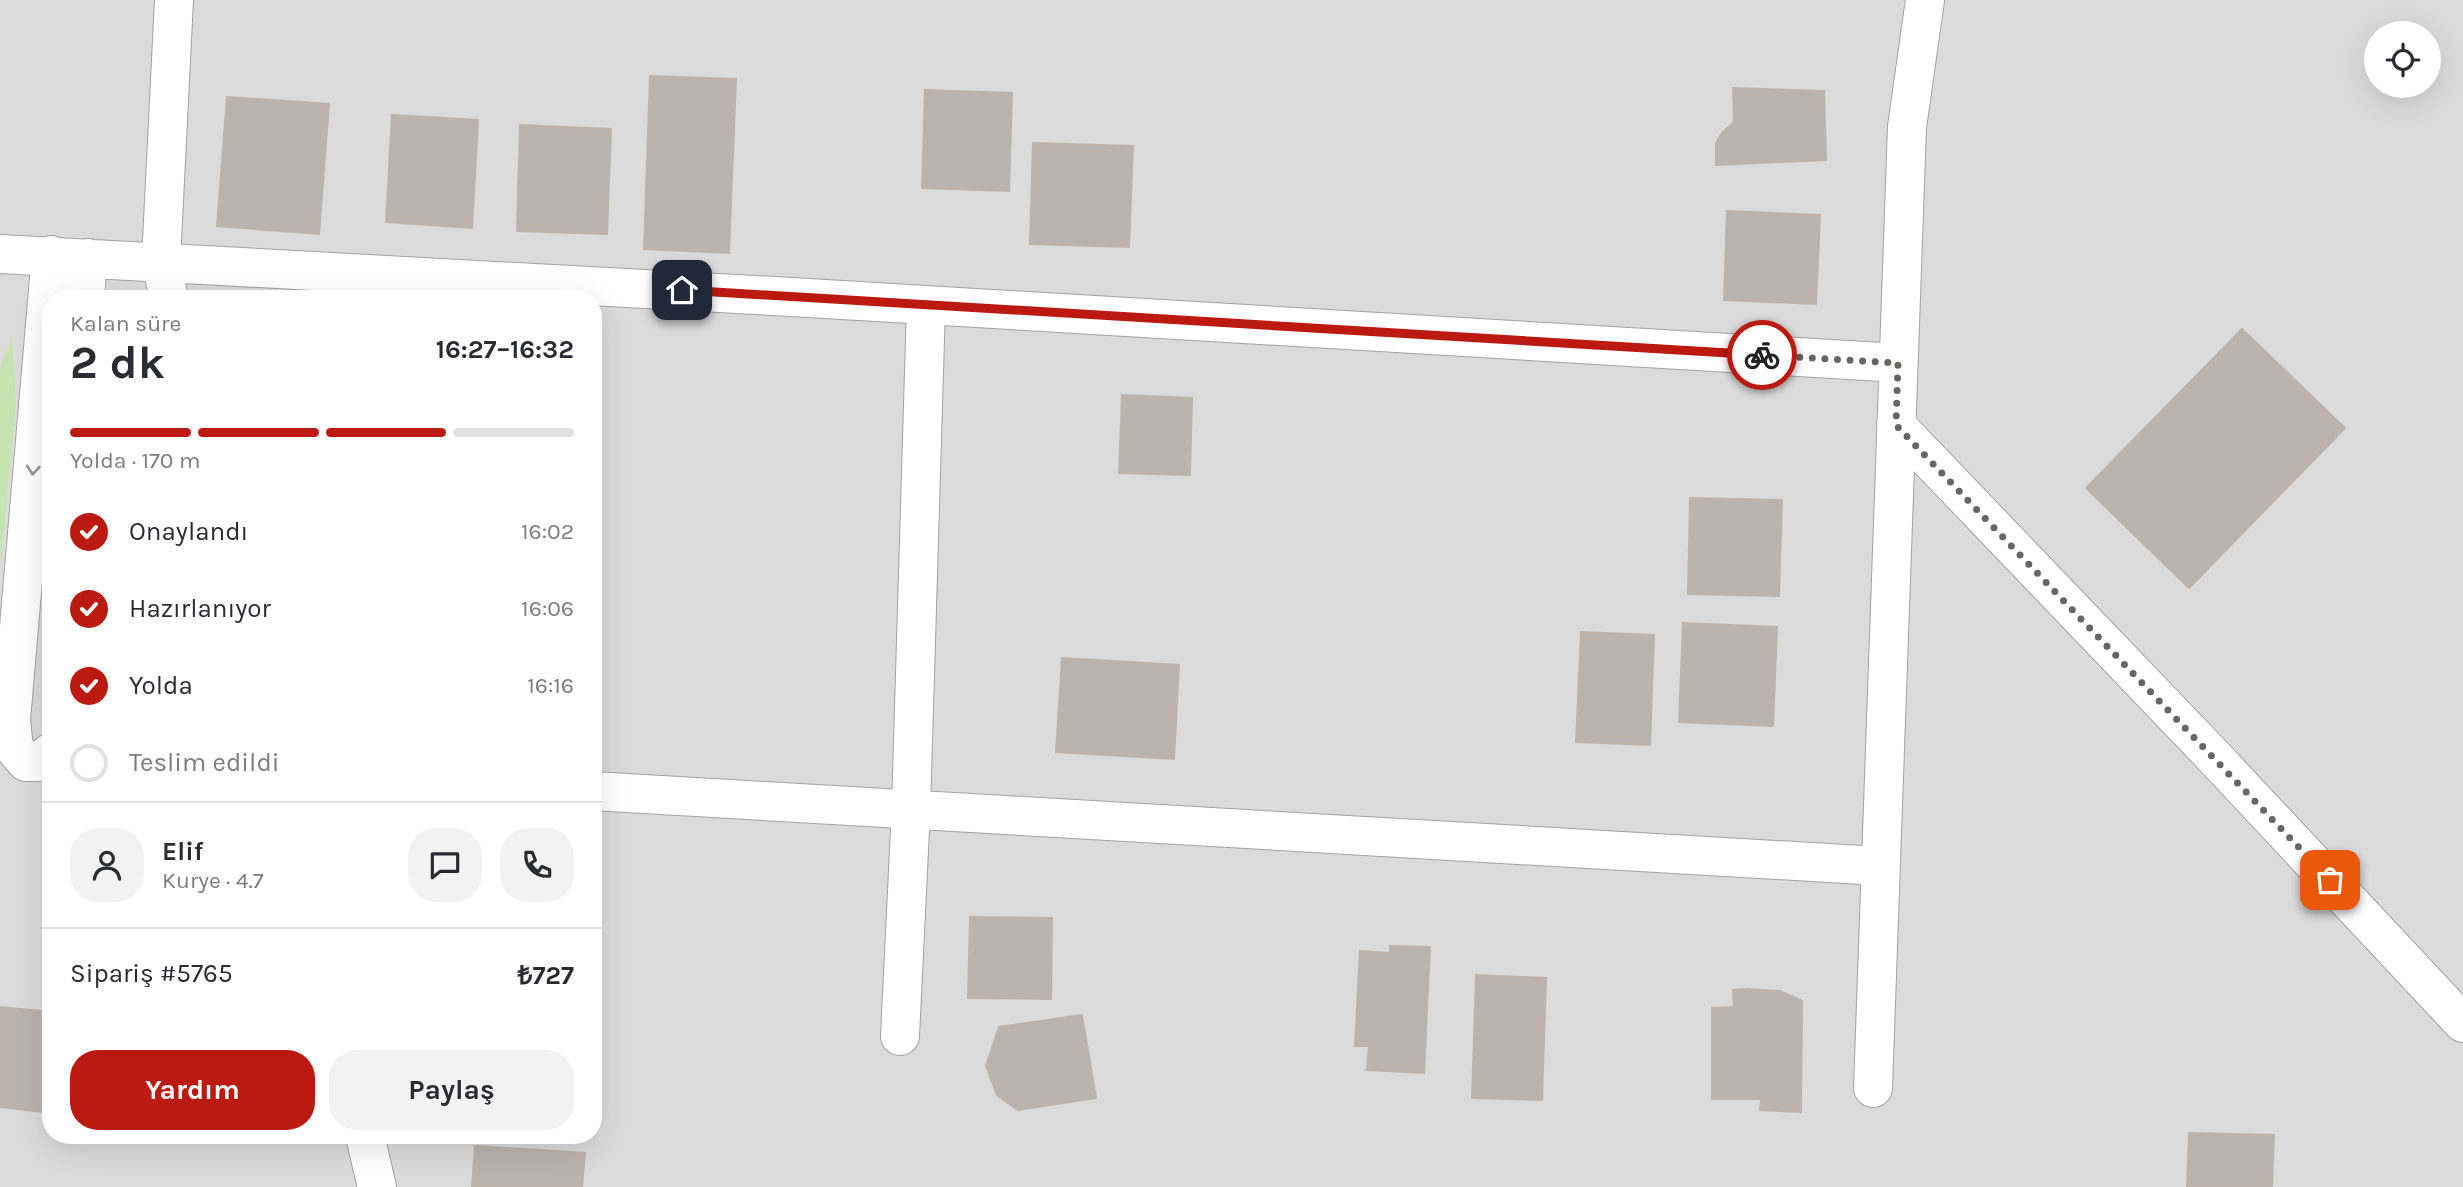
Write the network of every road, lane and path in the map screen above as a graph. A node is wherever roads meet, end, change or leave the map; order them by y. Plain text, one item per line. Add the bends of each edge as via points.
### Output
1 (174, 0) edge
2 (1925, 0) edge
3 (0, 254) edge
4 (70, 257) junction
5 (161, 261) junction
6 (66, 290) edge
7 (82, 290) edge
8 (168, 290) edge
9 (926, 305) junction
10 (1898, 363) junction
11 (1896, 425) junction
12 (42, 477) edge
13 (42, 760) edge
14 (602, 792) edge
15 (911, 809) junction
16 (1881, 866) junction
17 (2463, 1023) edge
18 (900, 1036) dead end
19 (1872, 1088) dead end
20 (367, 1144) edge
21 (377, 1187) edge

1 - 5 street
2 - 10 street via 1907,127
3 - 4 street
4 - 5 street
4 -> 6 street
4 - 7 street
5 - 8 street
5 - 9 street
9 - 10 street
9 - 15 street
10 - 11 street
11 - 16 street
11 - 17 street
12 -> 13 street via 11,720 14,748 26,762
14 - 15 street
15 - 16 street
15 - 18 street
16 - 19 street
20 - 21 street

